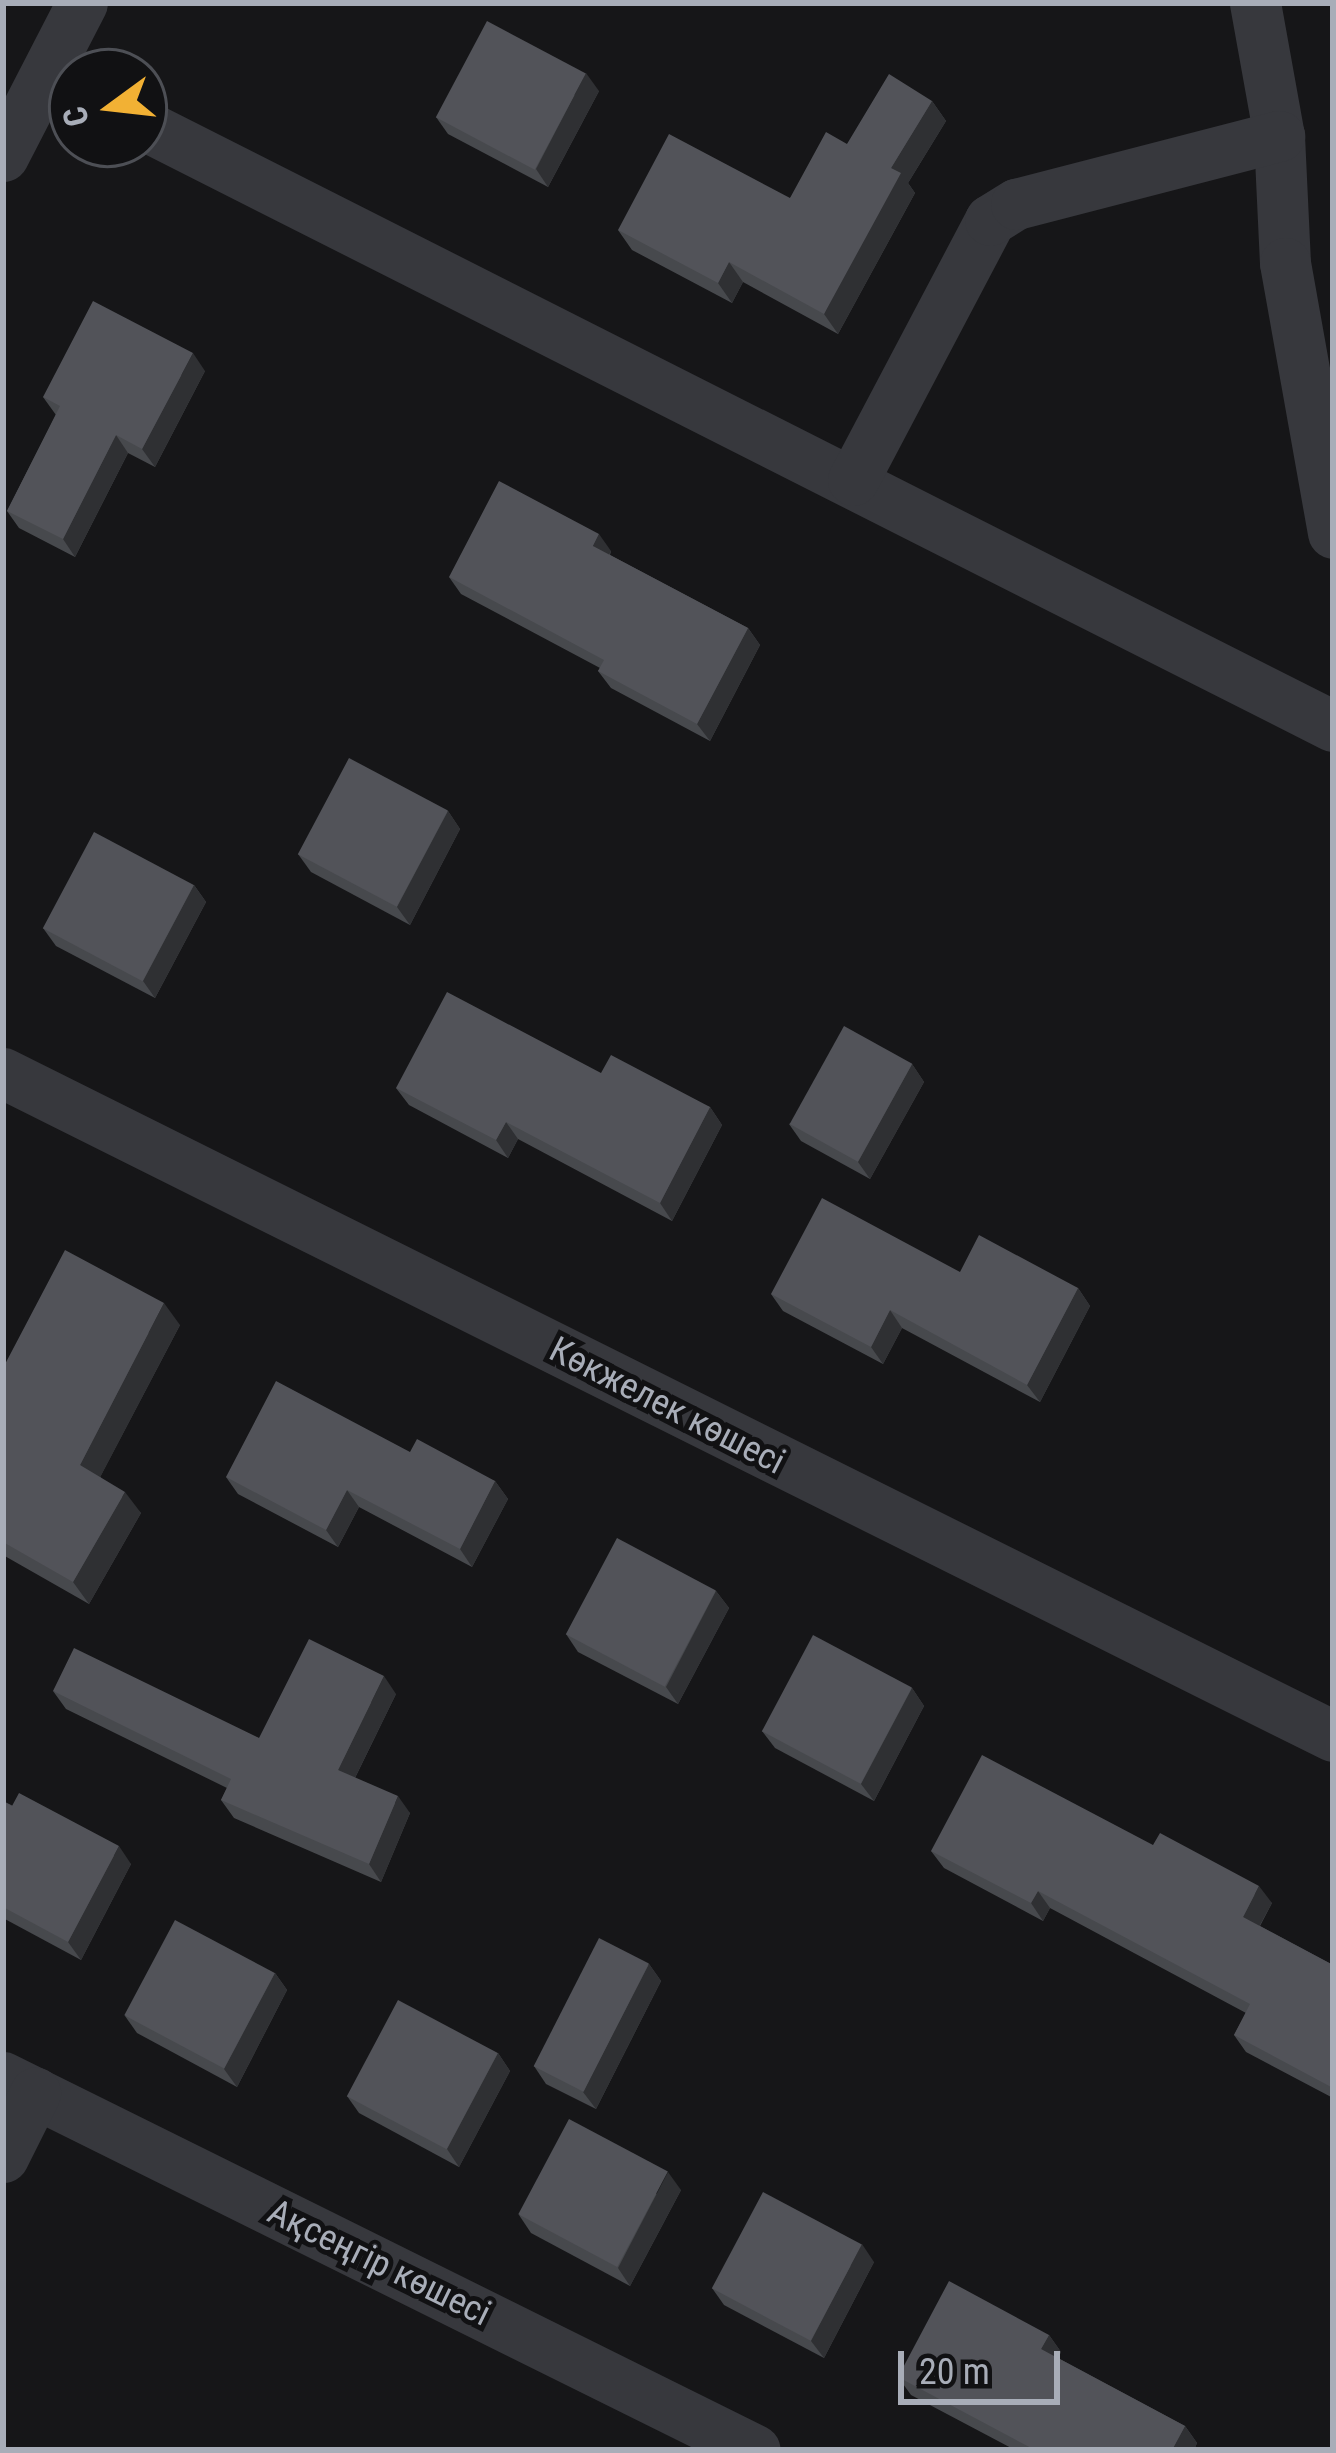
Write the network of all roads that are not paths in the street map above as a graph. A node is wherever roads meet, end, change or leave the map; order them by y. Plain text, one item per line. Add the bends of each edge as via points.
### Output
1 (82, 3) edge
2 (1255, 3) edge
3 (40, 73) edge
4 (1279, 136) junction
5 (168, 137) edge
6 (3, 156) edge
7 (853, 480) junction
8 (1333, 532) edge
9 (1333, 726) edge
10 (3, 1072) edge
11 (1333, 1736) edge
12 (19, 2085) edge
13 (3, 2157) edge
14 (755, 2450) edge

1 - 3 street
2 - 4 street
3 - 6 street
4 - 7 street via 1016,205 990,220
4 - 8 street via 1285,263
5 - 7 street
7 - 9 street
10 - 11 street, Көкжелек көшесі
12 - 13 street
12 - 14 street, Ақсеңгір көшесі

